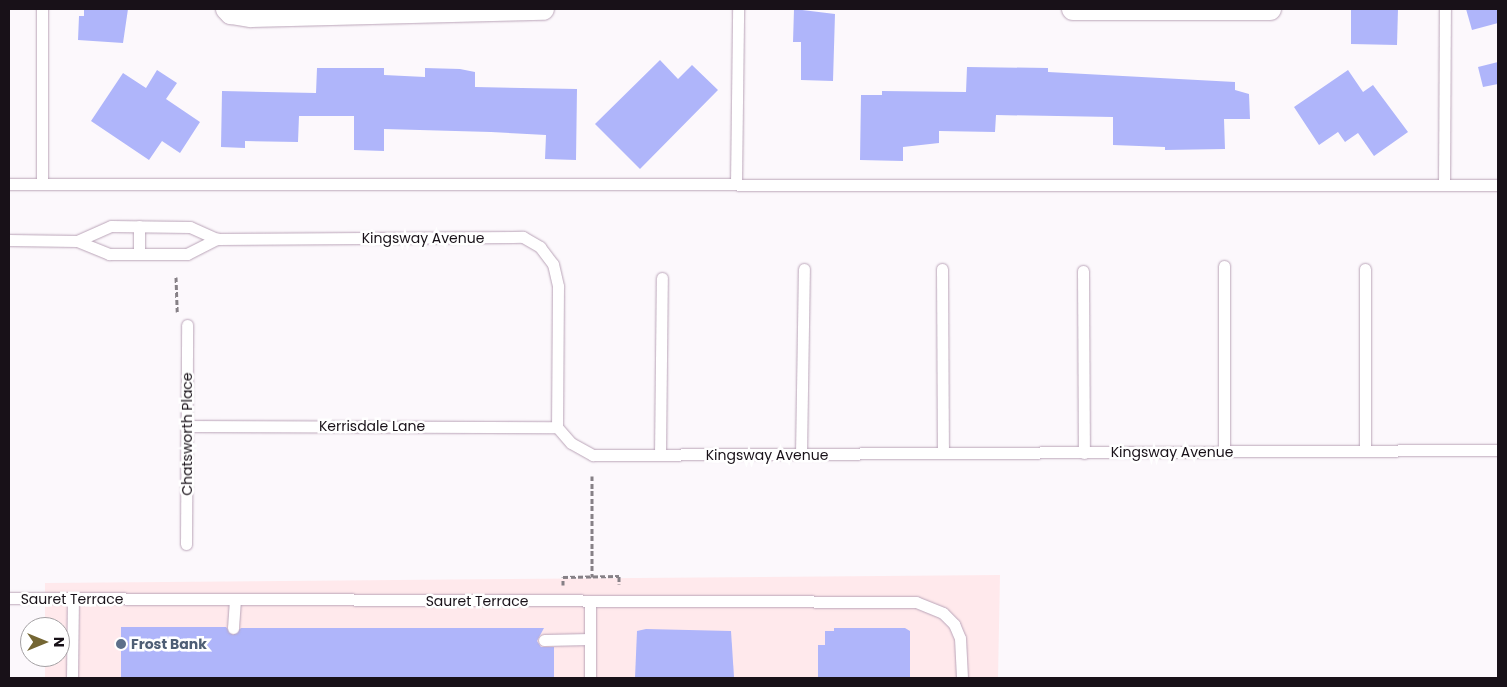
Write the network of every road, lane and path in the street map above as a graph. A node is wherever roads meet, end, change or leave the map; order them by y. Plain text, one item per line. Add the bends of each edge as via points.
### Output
1 (42, 9) edge
2 (227, 9) edge
3 (543, 9) edge
4 (738, 9) edge
5 (1073, 9) edge
6 (1092, 9) edge
7 (1270, 9) edge
8 (1445, 9) edge
9 (390, 11) edge
10 (9, 184) edge
11 (42, 184) junction
12 (736, 184) junction
13 (1444, 185) junction
14 (1498, 185) edge
15 (139, 226) junction
16 (217, 239) junction
17 (9, 240) edge
18 (77, 241) junction
19 (139, 254) junction
20 (1224, 266) dead end
21 (804, 269) dead end
22 (942, 270) dead end
23 (1365, 270) dead end
24 (1083, 271) dead end
25 (176, 277) dead end
26 (662, 278) dead end
27 (187, 325) joint
28 (187, 426) junction
29 (557, 427) junction
30 (1498, 450) edge
31 (1365, 451) junction
32 (1224, 452) junction
33 (943, 453) junction
34 (1084, 453) junction
35 (801, 454) junction
36 (660, 455) junction
37 (592, 476) dead end
38 (186, 544) dead end
39 (592, 577) dead end
40 (9, 598) edge
41 (73, 599) junction
42 (234, 600) junction
43 (590, 602) junction
44 (233, 628) dead end
45 (544, 640) dead end
46 (590, 640) junction
47 (72, 678) edge
48 (590, 678) edge
49 (962, 678) edge

1 - 11 lane
2 - 9 street via 231,13 251,16
3 - 9 street
4 - 12 lane
5 - 6 street
6 - 7 street
8 - 13 lane
10 - 11 lane
11 - 12 lane
12 - 13 lane
13 - 14 lane
15 - 16 lane, Kingsway Avenue via 190,227
15 - 18 lane, Kingsway Avenue via 111,226
15 - 19 lane
16 - 19 lane, Kingsway Avenue via 187,254
16 - 29 lane, Kingsway Avenue via 523,237 540,247 553,264 558,286
17 - 18 lane, Kingsway Avenue
18 - 19 lane, Kingsway Avenue via 109,254
20 - 32 lane
21 - 35 lane
22 - 33 lane
23 - 31 lane
24 - 34 lane
25 - 27 path via 177,312 184,312
26 - 36 lane
27 - 28 lane, Chatsworth Place
28 - 29 lane, Kerrisdale Lane
28 - 38 lane, Chatsworth Place
29 - 36 lane, Kingsway Avenue via 571,443 593,455
30 - 31 lane, Kingsway Avenue
31 - 32 lane, Kingsway Avenue
32 - 34 lane, Kingsway Avenue
33 - 34 lane, Kingsway Avenue
33 - 35 lane, Kingsway Avenue
35 - 36 lane, Kingsway Avenue
37 - 39 path
40 - 41 lane, Sauret Terrace
41 - 42 lane, Sauret Terrace
41 - 47 lane
42 - 43 lane, Sauret Terrace
42 - 44 lane
43 - 46 lane
43 - 49 lane, Sauret Terrace via 916,602 943,613 960,638
45 - 46 lane
46 - 48 lane

